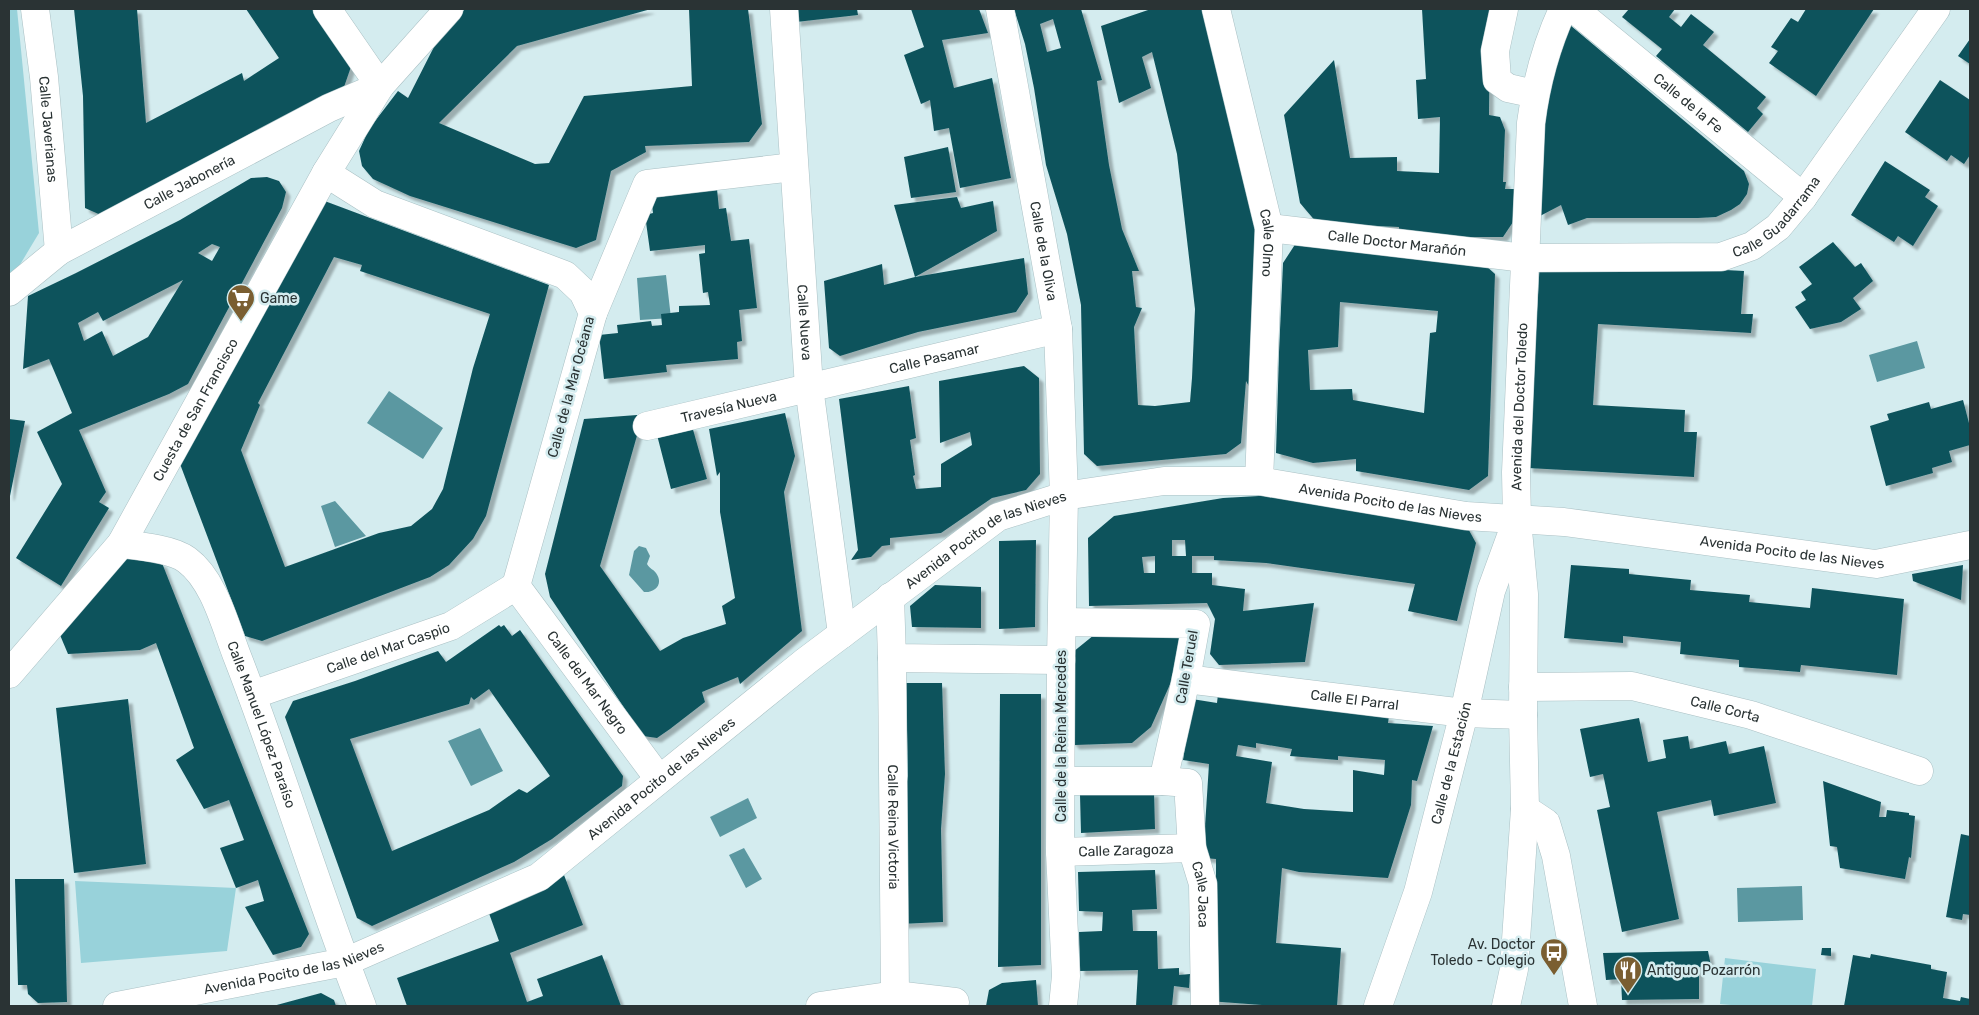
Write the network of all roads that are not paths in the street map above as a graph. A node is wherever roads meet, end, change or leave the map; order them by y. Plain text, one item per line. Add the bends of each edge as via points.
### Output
1 (35, 9) edge
2 (327, 9) edge
3 (449, 9) edge
4 (784, 9) edge
5 (1000, 9) edge
6 (1216, 9) edge
7 (1504, 9) edge
8 (1563, 9) edge
9 (1574, 9) edge
10 (1936, 9) edge
11 (380, 86) junction
12 (1535, 94) junction
13 (794, 168) junction
14 (326, 173) junction
15 (1803, 197) junction
16 (1269, 228) junction
17 (59, 251) junction
18 (1525, 258) junction
19 (9, 292) edge
20 (593, 313) junction
21 (1058, 329) junction
22 (809, 387) junction
23 (648, 426) dead end
24 (1259, 481) junction
25 (1064, 496) junction
26 (1517, 520) junction
27 (121, 544) junction
28 (1970, 545) edge
29 (516, 586) junction
30 (890, 597) junction
31 (1062, 622) junction
32 (842, 634) junction
33 (892, 658) junction
34 (1061, 660) junction
35 (9, 674) edge
36 (1186, 678) junction
37 (1524, 687) junction
38 (252, 695) junction
39 (1464, 713) junction
40 (1523, 715) junction
41 (1919, 771) dead end
42 (659, 779) junction
43 (1061, 781) junction
44 (1176, 782) junction
45 (1525, 810) junction
46 (1192, 848) junction
47 (1060, 852) junction
48 (345, 962) junction
49 (895, 995) junction
50 (955, 1002) dead end
51 (117, 1006) edge
52 (362, 1006) edge
53 (820, 1006) edge
54 (1063, 1006) edge
55 (1205, 1006) edge
56 (1378, 1006) edge
57 (1506, 1006) edge
58 (1583, 1006) edge

1 - 17 street, Calle Javerianas
2 - 11 street
3 - 11 street, Cuesta de San Francisco
4 - 13 street, Calle Nueva
5 - 21 street, Calle de la Oliva
6 - 16 street, Calle Olmo
7 - 12 street via 1495,51 1497,80 1508,88
8 - 12 street, Avenida del Doctor Toledo via 1550,38
9 - 15 street, Calle de la Fe
10 - 15 street, Calle Guadarrama
11 - 14 street, Cuesta de San Francisco
11 - 17 street, Calle Jabonería via 329,108
12 - 18 street, Avenida del Doctor Toledo
13 - 20 street via 647,184
13 - 22 street, Calle Nueva
14 - 20 street, Calle de la Mar Océana via 376,204 565,275 583,292
14 - 27 street, Cuesta de San Francisco
15 - 18 street, Calle Guadarrama via 1778,227 1752,246 1721,257
16 - 18 street, Calle Doctor Marañón
16 - 24 street, Calle Olmo
17 - 19 street, Calle Jabonería
18 - 26 street, Avenida del Doctor Toledo
20 - 29 street, Calle de la Mar Océana
21 - 22 street, Calle Pasamar
21 - 25 street, Calle de la Oliva
22 - 23 street, Travesía Nueva
22 - 32 street, Calle Nueva
24 - 25 street, Avenida Pocito de las Nieves via 1164,481
24 - 26 street, Avenida Pocito de las Nieves via 1466,516
25 - 30 street, Avenida Pocito de las Nieves via 998,517
25 - 31 street, Calle de la Reina Mercedes
26 - 28 street, Avenida Pocito de las Nieves via 1564,522 1876,564
26 - 37 street, Avenida del Doctor Toledo via 1524,594
26 - 39 street, Calle de la Estación via 1492,591
27 - 35 street, Cuesta de San Francisco
27 - 38 street, Calle Manuel López Paraíso via 160,549 186,559 207,581
29 - 38 street, Calle del Mar Caspio via 451,626
29 - 42 street, Calle del Mar Negro
30 - 32 street, Avenida Pocito de las Nieves
30 - 33 street
31 - 34 street, Calle de la Reina Mercedes
31 - 36 street, Calle Teruel via 1196,624
32 - 42 street, Avenida Pocito de las Nieves
33 - 34 street
33 - 49 street, Calle Reina Victoria
34 - 43 street, Calle de la Reina Mercedes
36 - 39 street, Calle El Parral
36 - 44 street, Calle Teruel
37 - 40 street, Avenida del Doctor Toledo
37 - 41 street, Calle Corta via 1632,686 1751,714
38 - 48 street, Calle Manuel López Paraíso
39 - 40 street, Calle El Parral
39 - 56 street, Calle de la Estación via 1418,892
40 - 45 street, Avenida del Doctor Toledo
42 - 48 street, Avenida Pocito de las Nieves via 539,877
43 - 44 street
43 - 47 street, Calle de la Reina Mercedes
44 - 46 street, Calle Jaca
45 - 57 street, Avenida del Doctor Toledo via 1514,969
45 - 58 street via 1546,822 1556,856
46 - 47 street, Calle Zaragoza
46 - 55 street, Calle Jaca via 1203,884
47 - 54 street, Calle de la Reina Mercedes via 1066,976
48 - 51 street, Avenida Pocito de las Nieves
48 - 52 street, Calle Manuel López Paraíso
49 - 50 street
49 - 53 street

